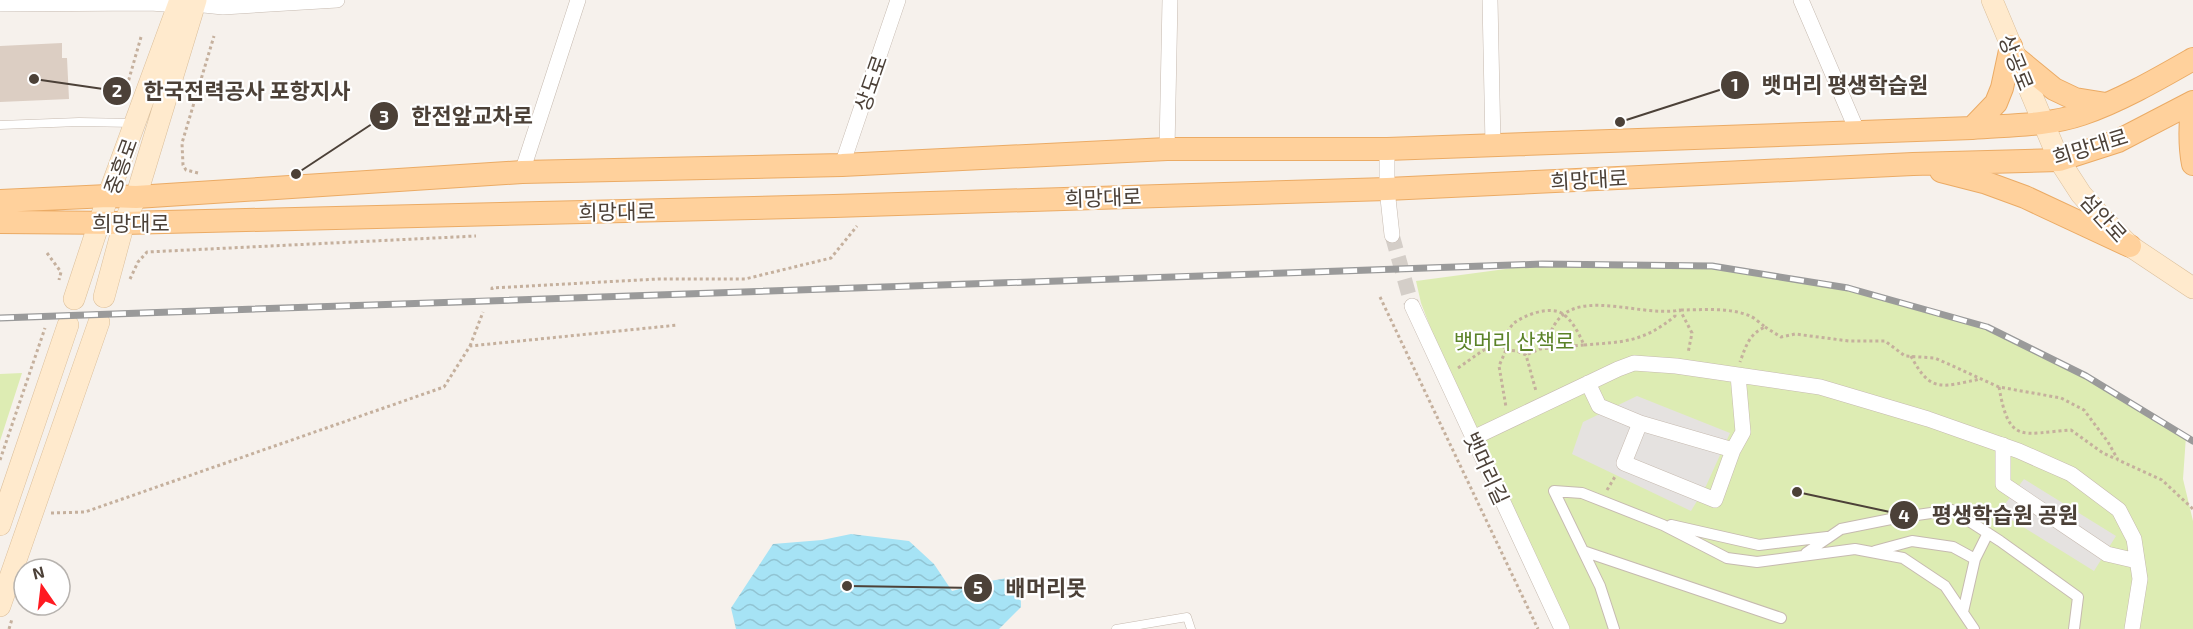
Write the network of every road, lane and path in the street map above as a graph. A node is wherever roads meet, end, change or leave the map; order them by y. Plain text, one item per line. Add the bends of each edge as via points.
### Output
1 (337, 0) edge
2 (578, 0) edge
3 (898, 0) edge
4 (1170, 0) edge
5 (1490, 0) edge
6 (1801, 0) edge
7 (1992, 0) edge
8 (187, 2) edge
9 (0, 4) edge
10 (214, 36) dead end
11 (2013, 52) junction
12 (2193, 59) edge
13 (2192, 103) edge
14 (2106, 104) junction
15 (135, 123) junction
16 (2042, 123) junction
17 (0, 125) edge
18 (1972, 128) junction
19 (1857, 133) junction
20 (182, 143) dead end
21 (1493, 145) junction
22 (1167, 149) junction
23 (1387, 149) junction
24 (2059, 160) junction
25 (1913, 164) junction
26 (2193, 164) edge
27 (842, 165) junction
28 (522, 172) junction
29 (1387, 189) junction
30 (108, 196) junction
31 (136, 197) junction
32 (0, 201) edge
33 (874, 205) junction
34 (0, 222) edge
35 (100, 222) junction
36 (124, 223) junction
37 (1392, 235) tunnel mouth
38 (2130, 246) junction
39 (47, 254) dead end
40 (59, 281) dead end
41 (2193, 288) edge
42 (492, 290) dead end
43 (104, 297) dead end
44 (1380, 297) dead end
45 (74, 299) dead end
46 (1412, 306) tunnel mouth
47 (1680, 310) junction
48 (1675, 311) junction
49 (483, 312) dead end
50 (1564, 315) junction
51 (99, 322) dead end
52 (68, 325) dead end
53 (678, 325) dead end
54 (1766, 327) junction
55 (45, 328) dead end
56 (1500, 342) junction
57 (1584, 345) junction
58 (470, 346) junction
59 (1547, 348) junction
60 (1506, 350) junction
61 (1526, 355) junction
62 (1911, 356) junction
63 (1685, 367) junction
64 (1738, 375) junction
65 (1445, 377) junction
66 (1983, 379) junction
67 (1588, 383) junction
68 (1999, 387) junction
69 (1548, 402) junction
70 (1510, 420) junction
71 (1640, 423) junction
72 (1473, 438) junction
73 (2003, 445) junction
74 (1733, 450) junction
75 (0, 460) edge
76 (2118, 460) junction
77 (1624, 464) junction
78 (1601, 500) junction
79 (2193, 509) edge
80 (32, 513) junction
81 (1, 520) edge
82 (1663, 525) junction
83 (1988, 533) junction
84 (1830, 537) junction
85 (1583, 550) junction
86 (1872, 552) junction
87 (1803, 555) junction
88 (1975, 559) junction
89 (2137, 561) junction
90 (0, 606) edge
91 (1963, 612) junction
92 (1781, 618) dead end
93 (1116, 629) edge
94 (1191, 629) edge
95 (1538, 629) edge
96 (1562, 629) edge
97 (1614, 629) edge
98 (1974, 629) edge
99 (2074, 629) edge
100 (2132, 629) edge

1 - 8 street via 223,7
2 - 28 street
3 - 27 street, 상도로
4 - 22 street
5 - 21 street
6 - 19 street
7 - 11 main road, 상공로
8 - 9 street
8 - 15 main road, 중흥로
8 - 31 main road, 중흥로
10 - 20 path
11 - 14 main road via 2054,89 2075,99
11 - 16 main road, 상공로
11 - 18 main road via 1996,103
12 - 14 main road, 희망대로
13 - 24 main road, 희망대로 via 2118,141
13 - 26 main road
14 - 16 main road, 희망대로 via 2080,115
15 - 17 lane
15 - 30 main road, 중흥로
16 - 18 main road, 희망대로
16 - 24 main road, 섬안로
18 - 19 main road, 희망대로
19 - 21 main road, 희망대로
21 - 23 main road, 희망대로
22 - 23 main road, 희망대로
22 - 27 main road, 희망대로
23 - 29 street
24 - 25 main road, 희망대로
24 - 38 main road, 섬안로 via 2088,202
25 - 29 main road, 희망대로
25 - 38 main road via 2025,197
27 - 28 main road, 희망대로
28 - 31 main road, 희망대로
29 - 33 main road, 희망대로
29 - 37 street
30 - 31 main road, 희망대로
30 - 32 main road, 희망대로
30 - 35 main road, 중흥로
31 - 36 main road, 중흥로
33 - 36 main road, 희망대로
33 - 42 path via 831,258 745,279 658,279
34 - 35 main road, 희망대로
35 - 36 main road, 희망대로
35 - 45 main road, 중흥로
36 - 43 main road, 중흥로
38 - 41 main road, 섬안로
39 - 40 path via 61,272
44 - 95 path
46 - 65 street, 뱃머리길
47 - 48 path
47 - 54 path via 1737,313 1751,316
47 - 63 path via 1692,333
48 - 50 path via 1601,304 1582,306
48 - 57 path via 1675,316 1647,335
49 - 58 path
50 - 56 path via 1553,310 1533,314 1514,324
50 - 57 path
50 - 59 path via 1552,327
51 - 80 main road
52 - 81 main road
53 - 58 path
54 - 62 path via 1781,337 1796,334 1885,341
54 - 64 path via 1756,331 1747,342
55 - 75 path
56 - 60 path
56 - 65 path via 1483,348
57 - 59 path
58 - 80 path via 444,387 85,512
59 - 61 path
60 - 61 path
60 - 70 path via 1499,366
61 - 69 path via 1536,390
62 - 66 path via 1935,358
62 - 66 path via 1930,384
63 - 64 street
63 - 67 street via 1634,363
64 - 73 street via 1820,387
64 - 74 street via 1743,432
65 - 72 street, 뱃머리길
66 - 68 path
67 - 69 street
67 - 71 street via 1599,406
68 - 76 path via 2061,398 2084,410
68 - 76 path via 2003,409 2016,430 2038,434 2071,430
69 - 70 street
70 - 72 street
71 - 74 street
71 - 77 street
72 - 96 street, 뱃머리길
73 - 89 street via 2071,474 2119,510 2134,540
73 - 89 street via 2003,484 2107,554
74 - 77 street via 1715,500
76 - 79 path via 2162,480
77 - 78 path
78 - 82 street
78 - 85 street via 1582,493 1554,491
80 - 90 main road
82 - 84 street via 1759,545
82 - 87 street via 1727,558 1757,562
83 - 84 street via 1952,510 1841,529
83 - 88 street
83 - 99 street via 2078,597
84 - 87 street
85 - 92 street
85 - 97 street
86 - 87 street via 1855,549
86 - 88 street via 1912,541 1953,547
86 - 91 street via 1904,558 1944,586
88 - 91 street
89 - 100 street via 2140,579
91 - 98 street
93 - 94 lane via 1187,616

